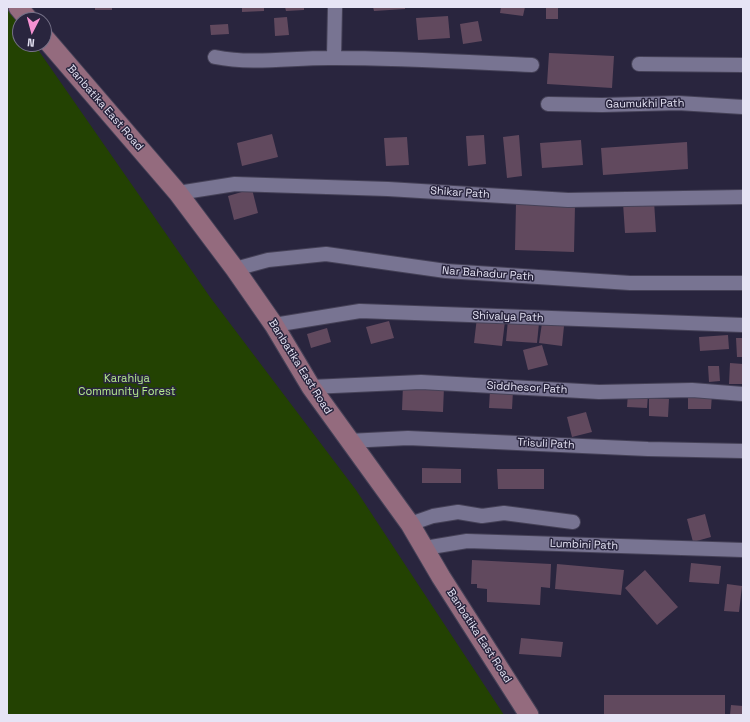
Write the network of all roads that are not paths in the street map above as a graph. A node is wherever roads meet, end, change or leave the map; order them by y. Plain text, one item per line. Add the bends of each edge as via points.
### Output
1 (335, 7) edge
2 (52, 46) edge
3 (215, 57) dead end
4 (334, 58) junction
5 (639, 64) dead end
6 (532, 65) dead end
7 (743, 65) edge
8 (548, 104) dead end
9 (743, 106) edge
10 (178, 193) junction
11 (743, 197) edge
12 (235, 269) junction
13 (743, 283) edge
14 (274, 325) junction
15 (743, 325) edge
16 (311, 387) junction
17 (743, 394) edge
18 (348, 441) junction
19 (743, 451) edge
20 (573, 522) dead end
21 (410, 524) junction
22 (425, 548) junction
23 (743, 550) edge
24 (529, 715) edge

1 - 4 street
2 - 10 street, Banbatika East Road
3 - 4 street via 281,61
4 - 6 street
5 - 7 street
8 - 9 street, Gaumukhi Path via 678,103
10 - 11 street, Shikar Path via 235,184 388,189 568,200
10 - 12 street, Banbatika East Road
12 - 13 street, Nar Bahadur Path via 268,260 326,254 446,271 630,283
12 - 14 street, Banbatika East Road
14 - 15 street, Shivalya Path via 360,311
14 - 16 street, Banbatika East Road
16 - 17 street, Siddhesor Path via 422,382 599,392 692,390
16 - 18 street, Banbatika East Road
18 - 19 street, Trisuli Path via 408,438
18 - 21 street, Banbatika East Road
20 - 21 street via 504,513 482,516 458,512 433,516
21 - 22 street, Banbatika East Road
22 - 23 street, Lumbini Path via 467,541
22 - 24 street, Banbatika East Road

